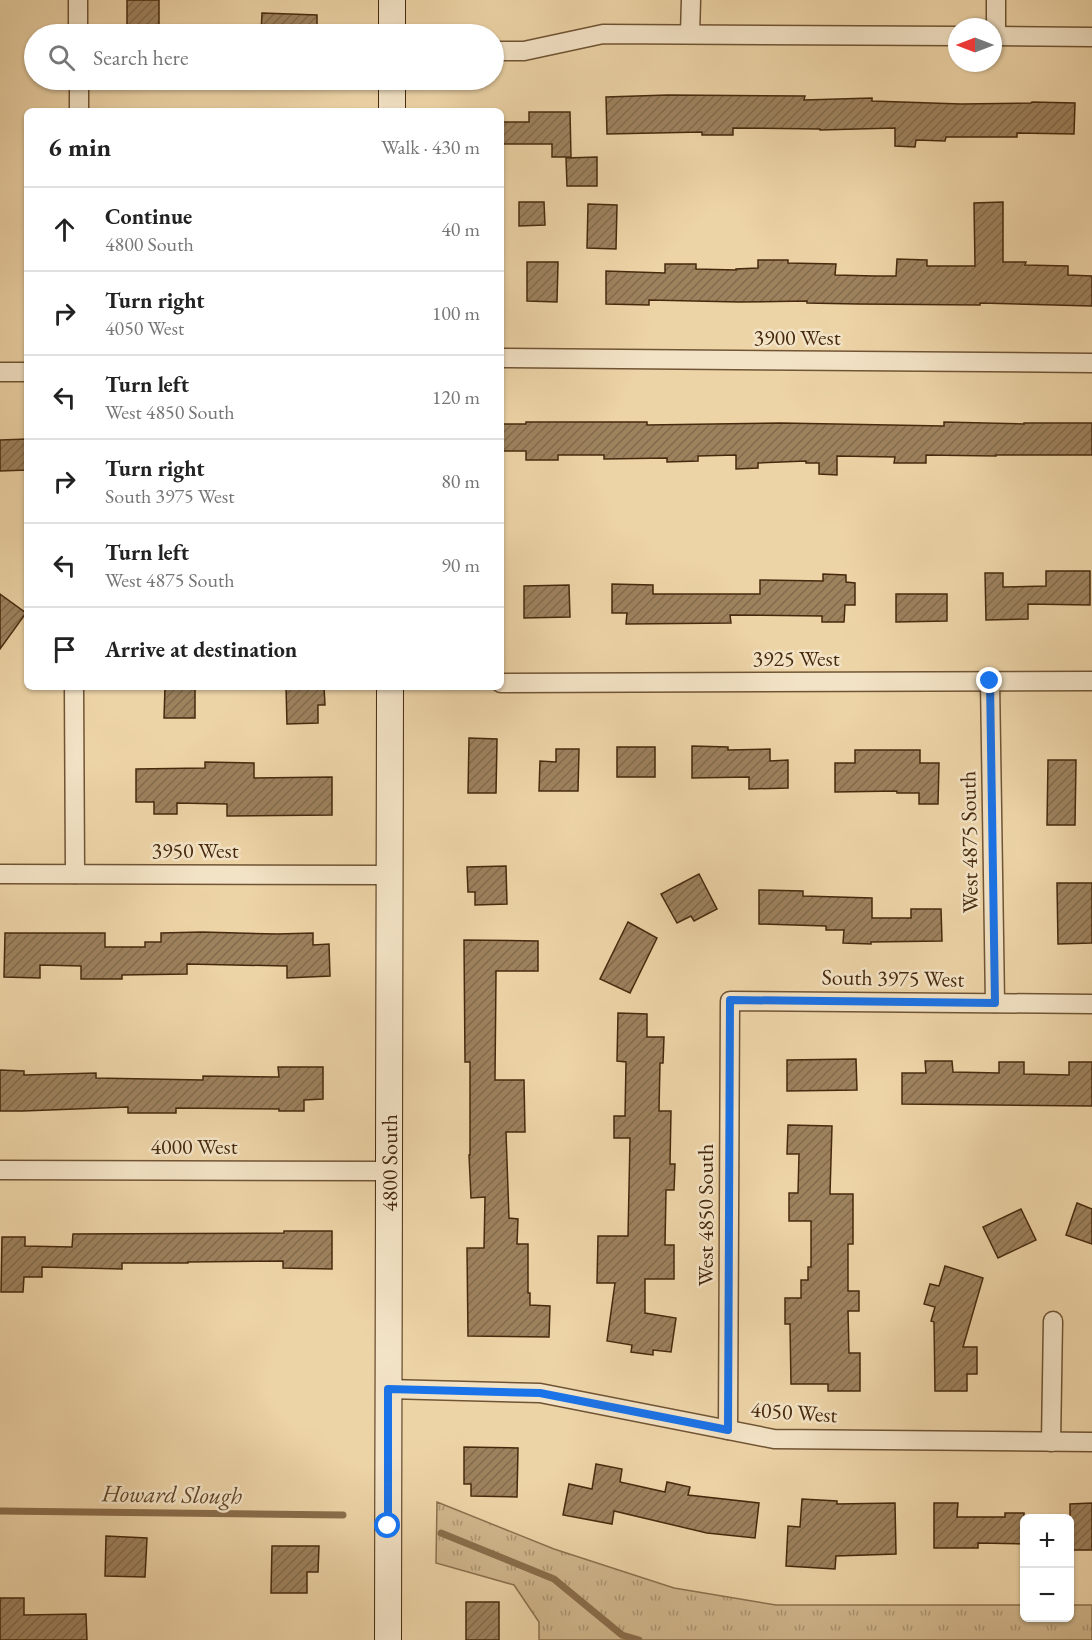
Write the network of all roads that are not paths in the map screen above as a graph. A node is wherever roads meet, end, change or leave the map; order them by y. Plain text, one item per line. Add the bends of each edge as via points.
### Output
1 (78, 0) edge
2 (393, 0) edge
3 (691, 0) edge
4 (996, 0) edge
5 (996, 18) edge
6 (78, 24) edge
7 (392, 24) edge
8 (690, 34) junction
9 (948, 36) edge
10 (1002, 36) edge
11 (1092, 37) edge
12 (504, 51) edge
13 (79, 90) edge
14 (392, 90) edge
15 (79, 108) edge
16 (392, 108) edge
17 (504, 358) edge
18 (1092, 363) edge
19 (0, 372) edge
20 (24, 372) edge
21 (990, 681) junction
22 (1092, 681) edge
23 (504, 683) edge
24 (74, 690) edge
25 (390, 690) edge
26 (0, 874) edge
27 (75, 874) junction
28 (390, 875) junction
29 (730, 1000) joint
30 (995, 1003) junction
31 (1092, 1004) edge
32 (0, 1170) edge
33 (389, 1171) junction
34 (1053, 1321) dead end
35 (388, 1389) junction
36 (728, 1430) junction
37 (1052, 1442) junction
38 (1092, 1442) edge
39 (388, 1640) edge

1 - 6 street
2 - 7 street
3 - 8 street
4 - 5 street
8 - 9 street
8 - 12 street via 603,34 524,51
10 - 11 street
13 - 15 street
14 - 16 street
17 - 18 street, 3900 West
19 - 20 street
21 - 22 street, 3925 West
21 - 23 street, 3925 West
21 - 30 street, West 4875 South
24 - 27 street
25 - 28 street, 4800 South
26 - 27 street, 3950 West
27 - 28 street, 3950 West
28 - 33 street, 4800 South
29 - 30 street, South 3975 West
29 - 36 street, West 4850 South
30 - 31 street, South 3975 West
32 - 33 street, 4000 West
33 - 35 street, 4800 South
34 - 37 street
35 - 36 street, 4050 West via 540,1393
35 - 39 street, 4800 South
36 - 37 street, 4050 West via 774,1439
37 - 38 street, 4050 West

